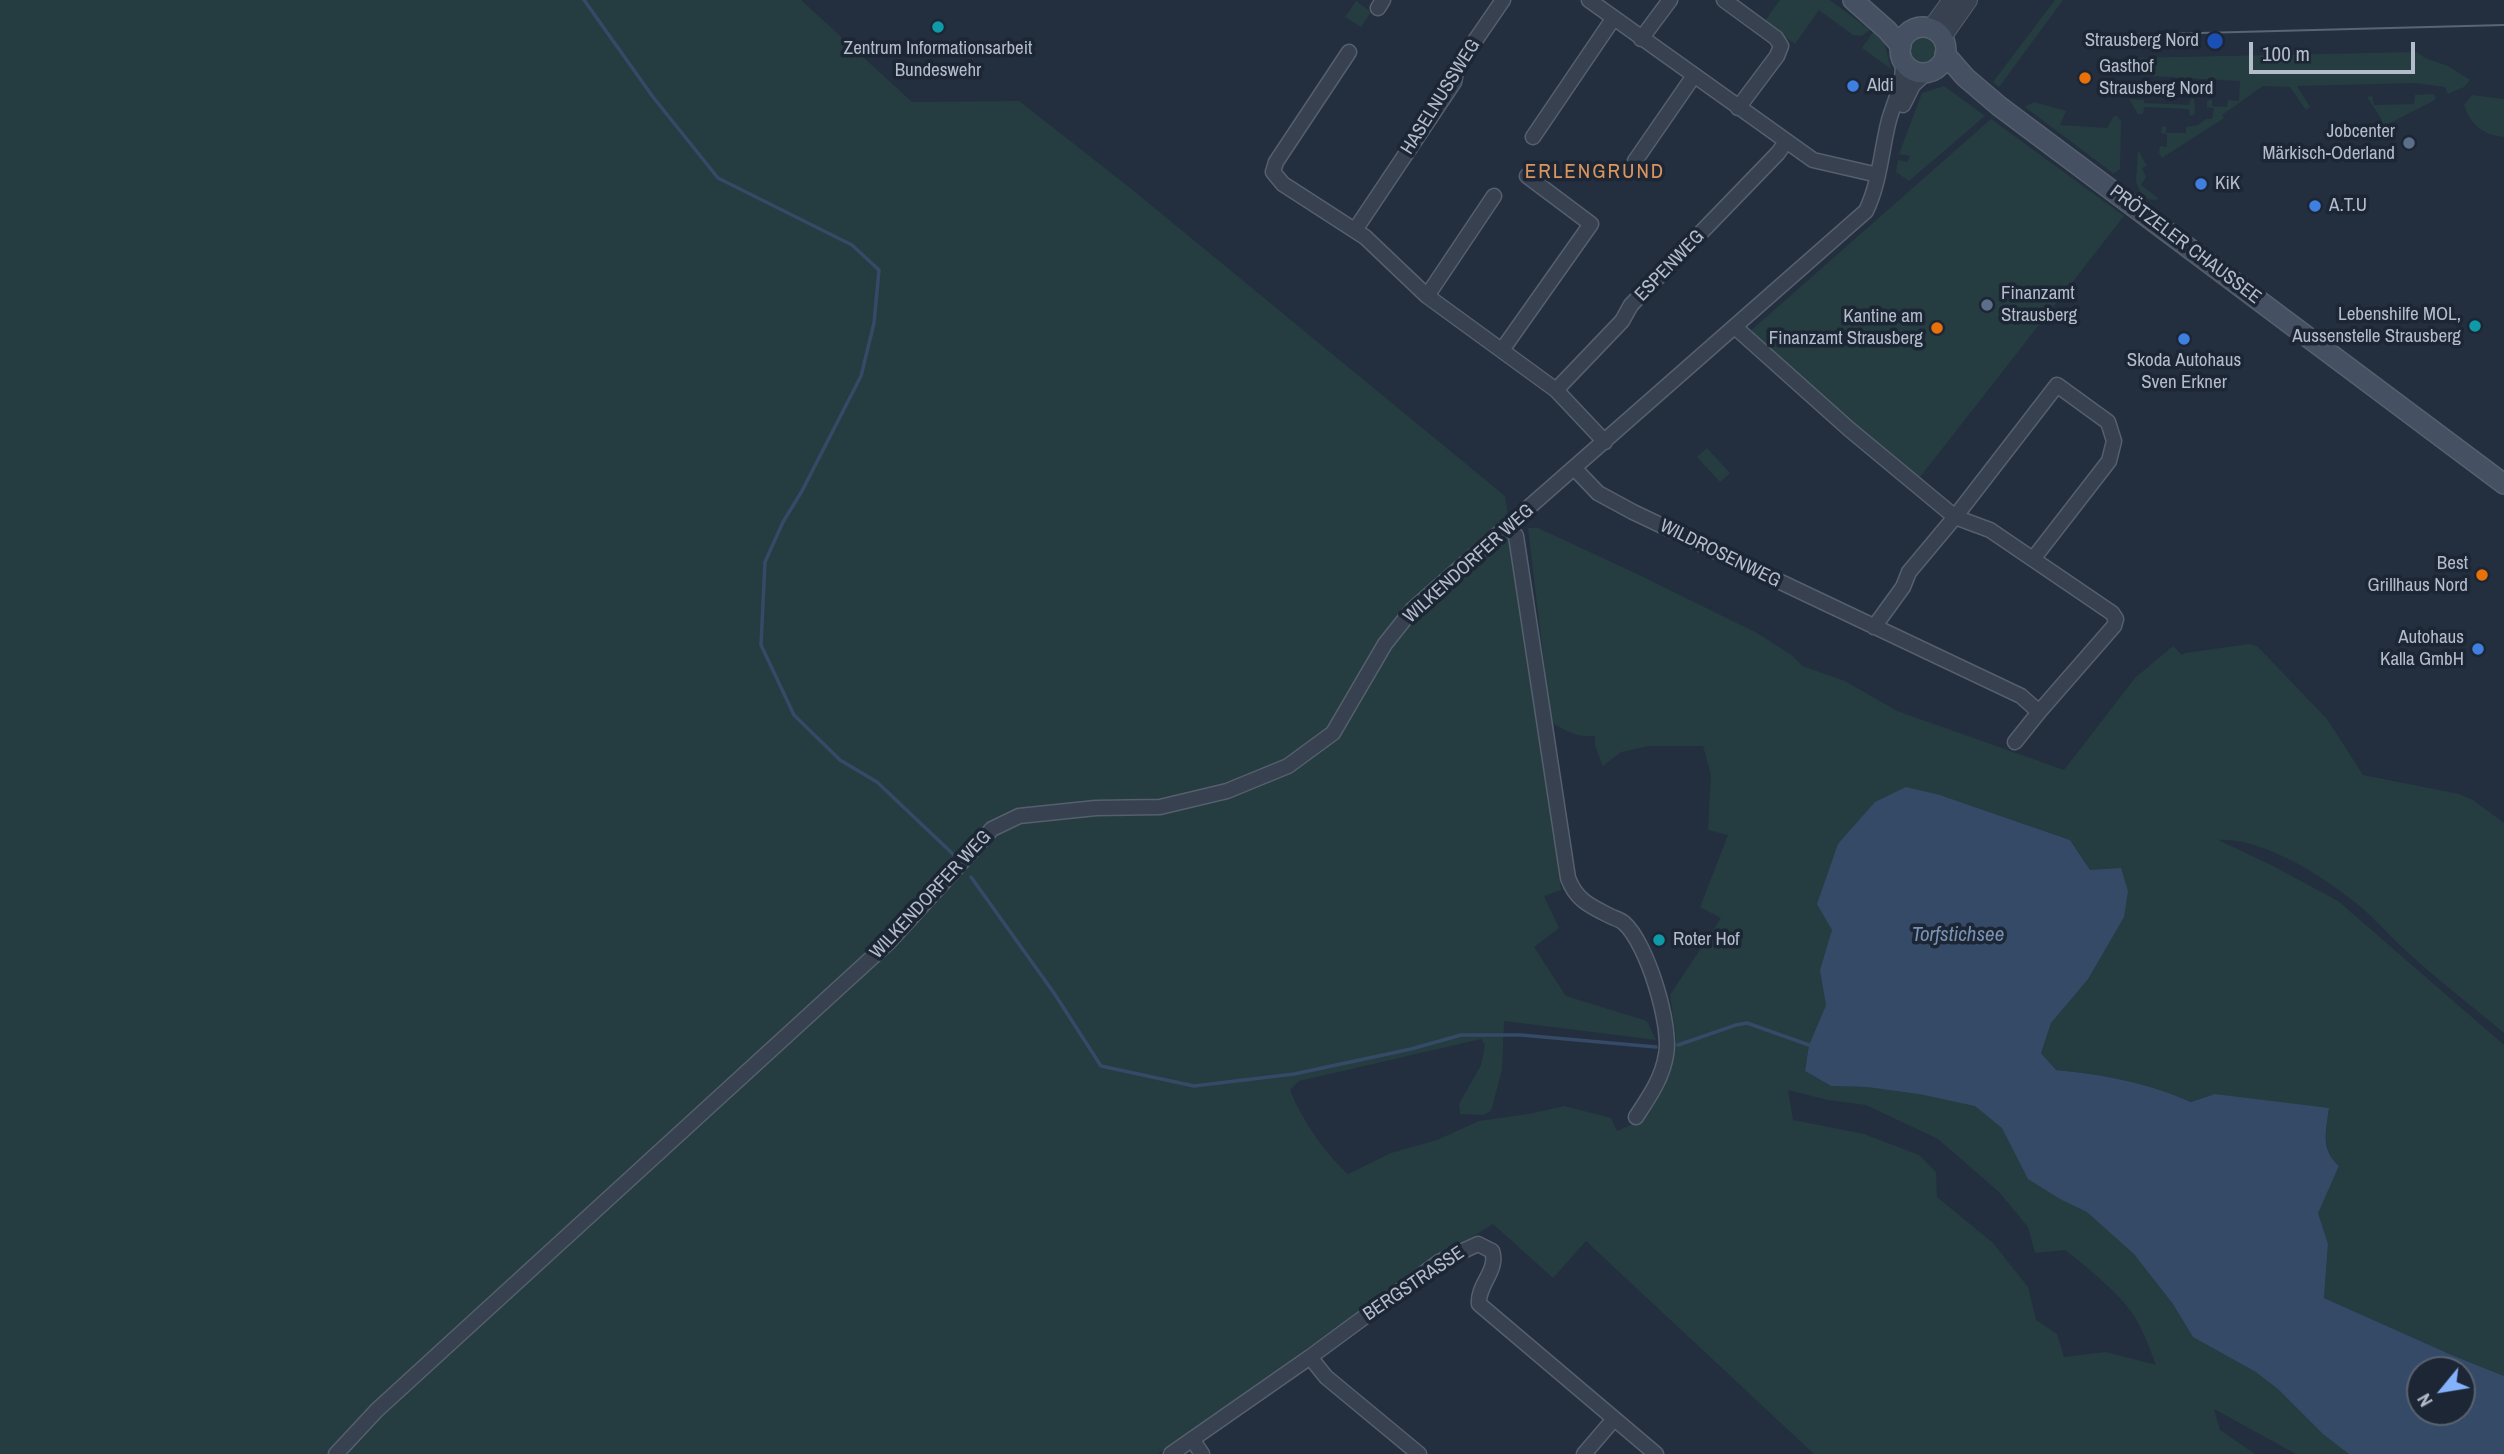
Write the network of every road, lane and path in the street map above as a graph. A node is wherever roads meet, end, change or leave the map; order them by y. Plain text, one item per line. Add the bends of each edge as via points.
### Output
1 (1503, 0) edge
2 (1589, 0) edge
3 (1670, 0) edge
4 (1724, 0) edge
5 (1856, 0) edge
6 (1952, 0) edge
7 (1968, 0) edge
8 (1613, 19) junction
9 (1641, 39) junction
10 (1922, 43) junction
11 (1349, 52) dead end
12 (1929, 72) junction
13 (1693, 76) junction
14 (1999, 106) junction
15 (1738, 108) junction
16 (1533, 136) dead end
17 (1785, 142) junction
18 (1885, 148) junction
19 (1635, 161) dead end
20 (1878, 175) junction
21 (1527, 176) dead end
22 (1494, 196) dead end
23 (1355, 230) junction
24 (1427, 296) junction
25 (1735, 328) junction
26 (1502, 350) junction
27 (1556, 390) junction
28 (1605, 442) junction
29 (1575, 469) junction
30 (2504, 484) edge
31 (1955, 517) junction
32 (1510, 527) junction
33 (2034, 559) junction
34 (1874, 627) junction
35 (2039, 712) junction
36 (2015, 742) dead end
37 (1636, 1117) dead end
38 (1310, 1357) junction
39 (1614, 1419) junction
40 (1192, 1439) junction
41 (336, 1454) edge
42 (1171, 1454) edge
43 (1202, 1454) edge
44 (1419, 1454) edge
45 (1584, 1454) edge
46 (1656, 1454) edge

1 - 23 street, HASELNUSSWEG
2 - 8 street
3 - 9 street
4 - 15 street via 1781,46
5 - 10 main road, PRÖTZELER CHAUSSEE
6 - 10 street
7 - 10 street
8 - 9 street
8 - 16 street
9 - 13 street
10 - 12 main road via 1942,63
10 - 12 main road, PRÖTZELER CHAUSSEE via 1913,71
10 - 14 main road, PRÖTZELER CHAUSSEE
10 - 18 street, WILKENDORFER WEG via 1903,80
11 - 23 street via 1273,172 1283,184
12 - 14 main road, PRÖTZELER CHAUSSEE
12 - 18 street, WILKENDORFER WEG via 1910,90
13 - 15 street
13 - 19 street
14 - 30 main road, PRÖTZELER CHAUSSEE
15 - 17 street
17 - 20 street via 1813,160
17 - 27 street, ESPENWEG
18 - 20 street, WILKENDORFER WEG
20 - 25 street, WILKENDORFER WEG via 1871,200 1858,219
21 - 26 street via 1591,224
22 - 24 street
23 - 24 street
24 - 26 street
25 - 28 street, WILKENDORFER WEG
25 - 31 street
26 - 27 street
27 - 28 street
28 - 29 street, WILKENDORFER WEG
29 - 32 street, WILKENDORFER WEG
29 - 34 street, WILDROSENWEG via 1598,493
31 - 33 street via 1990,530
31 - 33 street via 2057,384 2108,422 2114,441 2109,461
31 - 34 street via 1909,572
32 - 37 street via 1516,536 1573,892 1624,923 1659,991 1667,1051 1654,1089
32 - 41 street, WILKENDORFER WEG via 1412,610 1385,644 1334,733 1288,766 1214,794 1160,807 1019,816 992,829 889,942 377,1410
33 - 35 street via 2116,619
34 - 35 street, WILDROSENWEG via 2021,696
35 - 36 street
38 - 39 street, BERGSTRASSE via 1439,1262 1478,1244 1494,1256 1479,1304
38 - 40 street, BERGSTRASSE
38 - 44 street via 1326,1377
39 - 45 street
39 - 46 street, BERGSTRASSE
40 - 42 street, BERGSTRASSE
40 - 43 street

